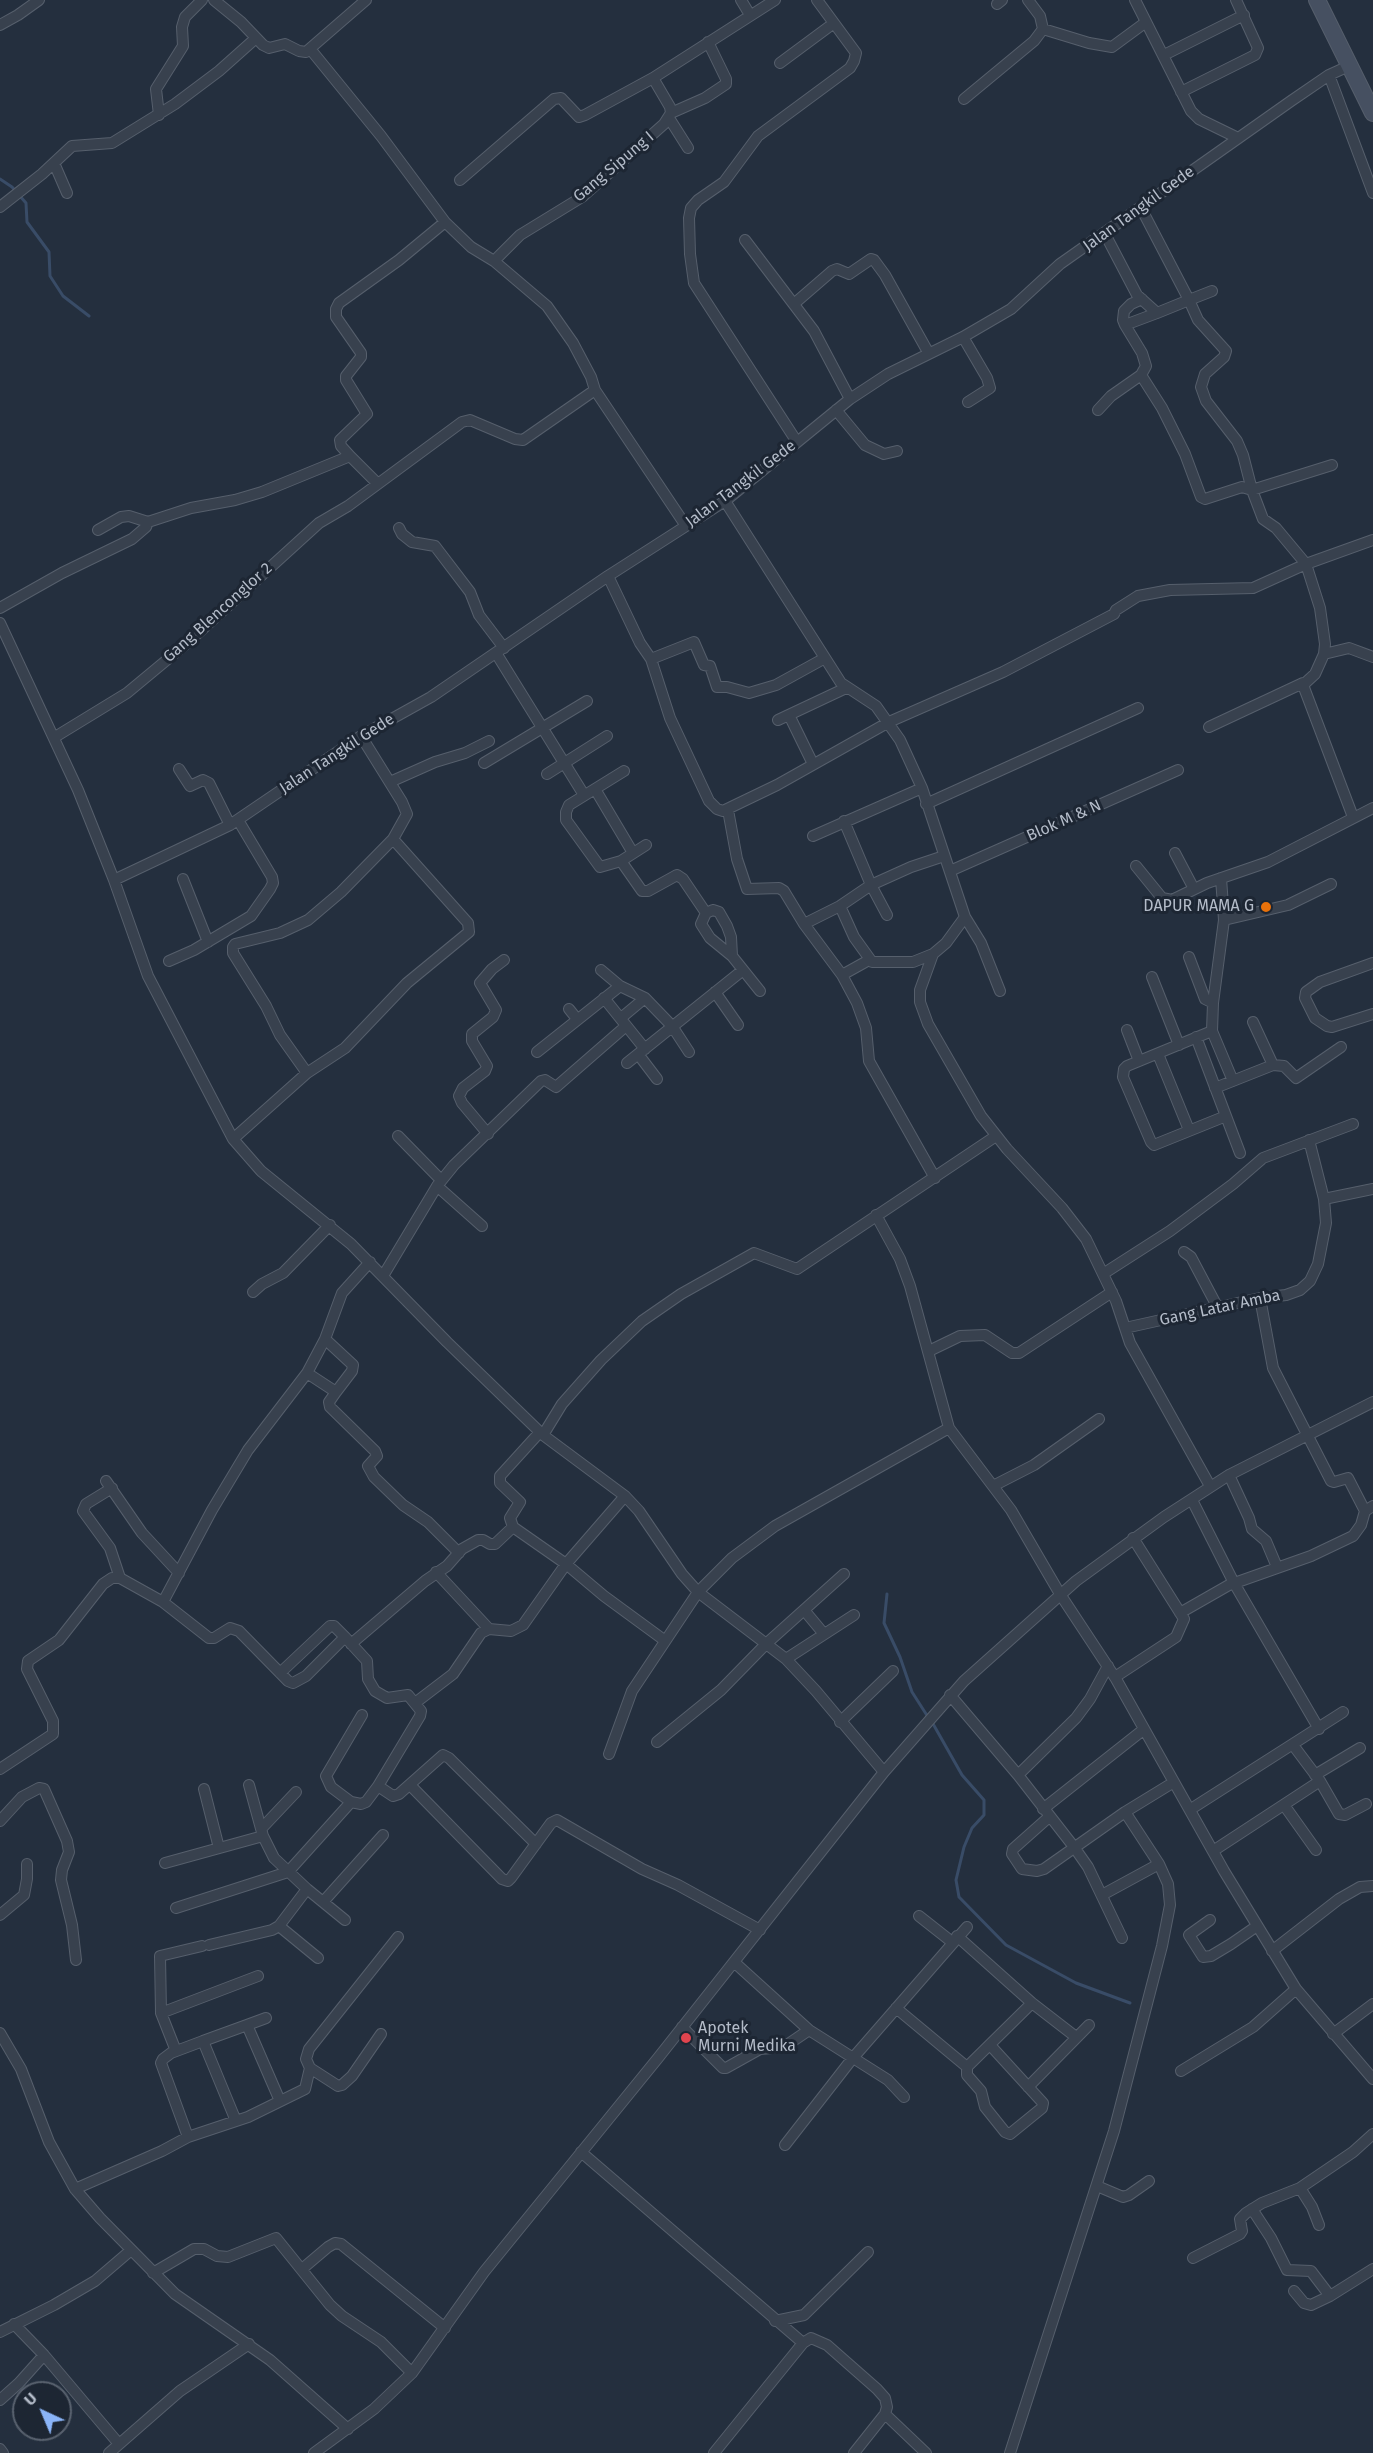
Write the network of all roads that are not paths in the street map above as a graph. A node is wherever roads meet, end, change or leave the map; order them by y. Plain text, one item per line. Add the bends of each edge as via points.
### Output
1 (39, 0) edge
2 (201, 0) edge
3 (214, 0) edge
4 (366, 0) edge
5 (741, 0) edge
6 (775, 0) edge
7 (817, 0) edge
8 (1028, 0) edge
9 (1135, 0) edge
10 (1236, 0) edge
11 (1317, 0) edge
12 (750, 15) junction
13 (1244, 15) junction
14 (1146, 22) junction
15 (834, 23) junction
16 (0, 25) edge
17 (1043, 28) junction
18 (256, 38) junction
19 (708, 42) junction
20 (310, 50) junction
21 (1164, 55) junction
22 (780, 63) dead end
23 (1351, 65) junction
24 (1329, 75) junction
25 (653, 78) junction
26 (1368, 89) edge
27 (1181, 92) junction
28 (964, 99) dead end
29 (1372, 108) edge
30 (159, 115) junction
31 (670, 115) junction
32 (1238, 138) junction
33 (688, 147) dead end
34 (54, 163) junction
35 (460, 180) dead end
36 (67, 193) dead end
37 (1373, 193) edge
38 (0, 207) edge
39 (1141, 208) junction
40 (444, 222) junction
41 (1105, 234) junction
42 (745, 240) dead end
43 (494, 261) junction
44 (1212, 291) dead end
45 (1142, 299) junction
46 (1189, 300) junction
47 (795, 303) junction
48 (1157, 313) junction
49 (1125, 325) junction
50 (963, 337) junction
51 (928, 352) junction
52 (1142, 375) junction
53 (595, 390) junction
54 (850, 399) junction
55 (968, 402) dead end
56 (836, 410) junction
57 (1098, 410) dead end
58 (796, 442) junction
59 (897, 451) dead end
60 (350, 456) junction
61 (1332, 465) dead end
62 (377, 483) junction
63 (1252, 490) junction
64 (724, 501) junction
65 (148, 522) junction
66 (686, 526) junction
67 (399, 528) dead end
68 (98, 530) dead end
69 (1373, 540) edge
70 (1306, 564) junction
71 (608, 576) junction
72 (0, 608) edge
73 (0, 623) edge
74 (500, 651) junction
75 (1324, 654) junction
76 (1373, 657) edge
77 (825, 658) junction
78 (651, 659) junction
79 (1303, 683) junction
80 (846, 688) junction
81 (587, 701) dead end
82 (1138, 708) dead end
83 (789, 715) junction
84 (778, 720) dead end
85 (889, 722) junction
86 (1209, 727) dead end
87 (544, 729) junction
88 (361, 736) junction
89 (607, 736) dead end
90 (55, 737) junction
91 (489, 741) dead end
92 (484, 763) dead end
93 (564, 763) junction
94 (813, 764) junction
95 (179, 769) dead end
96 (1178, 770) dead end
97 (624, 771) dead end
98 (547, 774) dead end
99 (390, 782) junction
100 (922, 788) junction
101 (595, 789) junction
102 (584, 795) junction
103 (927, 804) junction
104 (1373, 808) edge
105 (728, 810) junction
106 (1353, 817) junction
107 (844, 821) junction
108 (234, 823) junction
109 (813, 836) dead end
110 (393, 838) junction
111 (646, 845) dead end
112 (1175, 852) dead end
113 (633, 853) junction
114 (944, 856) junction
115 (621, 861) junction
116 (1136, 866) dead end
117 (950, 871) junction
118 (1221, 878) junction
119 (183, 879) dead end
120 (114, 880) junction
121 (1331, 884) dead end
122 (871, 885) junction
123 (1194, 889) junction
124 (840, 906) junction
125 (706, 913) junction
126 (887, 915) dead end
127 (966, 917) junction
128 (1224, 920) junction
129 (804, 924) junction
130 (208, 942) junction
131 (933, 954) junction
132 (732, 956) junction
133 (1189, 957) dead end
134 (504, 960) dead end
135 (869, 960) junction
136 (169, 961) dead end
137 (1373, 963) edge
138 (601, 970) dead end
139 (743, 970) junction
140 (842, 975) junction
141 (1152, 977) dead end
142 (620, 986) junction
143 (760, 991) dead end
144 (1000, 991) dead end
145 (715, 992) junction
146 (604, 998) junction
147 (645, 998) junction
148 (1213, 1003) junction
149 (569, 1009) dead end
150 (1373, 1014) edge
151 (577, 1019) junction
152 (623, 1022) junction
153 (1252, 1022) dead end
154 (738, 1025) dead end
155 (672, 1026) junction
156 (1127, 1030) dead end
157 (1212, 1031) junction
158 (1196, 1037) junction
159 (1179, 1045) junction
160 (1341, 1047) dead end
161 (642, 1051) junction
162 (537, 1052) dead end
163 (689, 1052) dead end
164 (1158, 1054) junction
165 (1139, 1061) junction
166 (627, 1063) dead end
167 (1273, 1065) junction
168 (307, 1073) junction
169 (657, 1079) dead end
170 (1233, 1082) junction
171 (1215, 1088) junction
172 (1226, 1116) junction
173 (1353, 1124) dead end
174 (1189, 1130) junction
175 (488, 1134) junction
176 (398, 1136) dead end
177 (996, 1136) junction
178 (233, 1139) junction
179 (1309, 1140) junction
180 (1240, 1153) dead end
181 (934, 1178) junction
182 (439, 1183) junction
183 (1373, 1189) edge
184 (1324, 1199) junction
185 (876, 1215) junction
186 (330, 1225) junction
187 (482, 1226) dead end
188 (1184, 1252) dead end
189 (370, 1262) junction
190 (1103, 1274) junction
191 (383, 1276) junction
192 (253, 1292) dead end
193 (1112, 1292) junction
194 (1260, 1299) junction
195 (1218, 1308) junction
196 (1125, 1328) junction
197 (325, 1339) junction
198 (929, 1351) junction
199 (307, 1373) junction
200 (336, 1392) junction
201 (1372, 1405) edge
202 (1099, 1419) dead end
203 (949, 1428) junction
204 (541, 1433) junction
205 (1308, 1434) junction
206 (1229, 1474) junction
207 (993, 1486) junction
208 (1210, 1486) junction
209 (625, 1496) junction
210 (1192, 1500) junction
211 (1369, 1508) edge
212 (513, 1527) junction
213 (1133, 1538) junction
214 (459, 1553) junction
215 (566, 1564) junction
216 (1276, 1567) junction
217 (436, 1572) junction
218 (179, 1573) junction
219 (844, 1574) dead end
220 (120, 1578) junction
221 (1234, 1583) junction
222 (698, 1592) junction
223 (1060, 1594) junction
224 (163, 1602) junction
225 (804, 1610) junction
226 (1180, 1613) junction
227 (854, 1615) dead end
228 (489, 1629) junction
229 (824, 1634) junction
230 (664, 1640) junction
231 (348, 1641) junction
232 (766, 1644) junction
233 (786, 1659) junction
234 (1108, 1666) junction
235 (893, 1671) dead end
236 (280, 1673) junction
237 (1114, 1677) junction
238 (950, 1695) junction
239 (415, 1703) junction
240 (1343, 1712) dead end
241 (362, 1715) dead end
242 (840, 1722) junction
243 (1319, 1729) junction
244 (1143, 1730) junction
245 (657, 1742) dead end
246 (1293, 1745) junction
247 (1360, 1748) dead end
248 (609, 1754) dead end
249 (0, 1769) edge
250 (884, 1772) junction
251 (1018, 1775) junction
252 (1317, 1778) junction
253 (1174, 1782) junction
254 (249, 1785) dead end
255 (378, 1785) junction
256 (411, 1786) junction
257 (204, 1789) dead end
258 (296, 1792) dead end
259 (351, 1802) junction
260 (1284, 1804) junction
261 (1366, 1804) dead end
262 (1191, 1809) junction
263 (1125, 1812) junction
264 (1046, 1813) junction
265 (0, 1819) edge
266 (262, 1832) junction
267 (383, 1835) dead end
268 (536, 1844) junction
269 (1074, 1847) junction
270 (219, 1848) junction
271 (1316, 1850) dead end
272 (1213, 1851) junction
273 (165, 1863) dead end
274 (27, 1864) dead end
275 (1159, 1864) junction
276 (288, 1872) junction
277 (1373, 1886) edge
278 (307, 1890) junction
279 (1102, 1895) junction
280 (323, 1902) junction
281 (176, 1908) dead end
282 (0, 1915) edge
283 (919, 1916) dead end
284 (345, 1920) dead end
285 (1210, 1920) dead end
286 (279, 1926) junction
287 (1257, 1926) junction
288 (967, 1927) dead end
289 (760, 1930) junction
290 (398, 1937) dead end
291 (1122, 1938) dead end
292 (955, 1939) junction
293 (1272, 1950) junction
294 (318, 1958) dead end
295 (76, 1960) dead end
296 (735, 1962) junction
297 (258, 1976) dead end
298 (1296, 1989) junction
299 (1032, 2003) junction
300 (1373, 2004) edge
301 (896, 2008) junction
302 (161, 2013) junction
303 (266, 2018) dead end
304 (248, 2025) junction
305 (1089, 2025) dead end
306 (682, 2027) junction
307 (809, 2030) junction
308 (0, 2033) edge
309 (381, 2034) dead end
310 (1334, 2034) junction
311 (1076, 2037) junction
312 (203, 2041) junction
313 (990, 2045) junction
314 (176, 2051) junction
315 (852, 2059) junction
316 (967, 2067) junction
317 (310, 2068) junction
318 (1181, 2071) dead end
319 (1373, 2079) edge
320 (1028, 2086) junction
321 (904, 2097) dead end
322 (280, 2101) junction
323 (236, 2121) junction
324 (1373, 2134) edge
325 (188, 2137) junction
326 (785, 2145) dead end
327 (581, 2152) junction
328 (1149, 2181) dead end
329 (1102, 2188) junction
330 (1300, 2188) junction
331 (75, 2189) junction
332 (1252, 2209) junction
333 (1318, 2225) dead end
334 (130, 2251) junction
335 (867, 2252) dead end
336 (1194, 2258) dead end
337 (302, 2269) junction
338 (1373, 2269) edge
339 (153, 2272) junction
340 (1294, 2290) dead end
341 (1330, 2296) junction
342 (775, 2321) junction
343 (15, 2324) junction
344 (445, 2328) junction
345 (0, 2332) edge
346 (803, 2343) junction
347 (249, 2344) junction
348 (44, 2355) junction
349 (412, 2373) junction
350 (0, 2400) edge
351 (885, 2414) junction
352 (348, 2429) junction
353 (119, 2444) junction
354 (0, 2449) edge
355 (919, 2451) edge
356 (3, 2453) edge
357 (109, 2453) edge
358 (314, 2453) edge
359 (714, 2453) edge
360 (854, 2453) edge
361 (1010, 2453) edge

1 - 16 street
2 - 30 street via 185,17 183,46 156,88
3 - 18 street
4 - 20 street
5 - 12 street
6 - 12 street
7 - 15 street
8 - 17 street via 1040,16
9 - 14 street
10 - 13 street
11 - 23 street
12 - 19 street
13 - 21 street
13 - 27 street via 1258,48 1255,55
14 - 17 street via 1112,47
14 - 21 street
15 - 22 street
15 - 58 street via 856,53 850,68 758,136 724,182 698,200 689,218 694,283
17 - 28 street via 1034,41
18 - 20 street via 269,48 285,44 299,51
18 - 30 street
19 - 25 street
19 - 31 street via 726,84
20 - 40 street via 381,136
21 - 27 street
23 - 24 street, Jalan Tangkil Gede
23 - 26 street
24 - 32 street, Jalan Tangkil Gede
24 - 37 street
25 - 31 street
25 - 35 street via 579,117 561,98 554,99
26 - 29 street
27 - 32 street via 1199,118
30 - 34 street via 112,143 74,145
31 - 33 street
31 - 43 street, Gang Sipung I via 591,190 520,235
32 - 39 street, Jalan Tangkil Gede
34 - 36 street
34 - 38 street
39 - 41 street, Jalan Tangkil Gede
39 - 46 street
40 - 43 street via 471,248
40 - 60 street via 336,309 336,317 361,353 346,380 367,414 340,440 340,446
41 - 45 street via 1133,291
41 - 50 street, Jalan Tangkil Gede via 1060,264 1011,309
42 - 47 street
43 - 53 street via 547,306 573,343
44 - 46 street
45 - 48 street
45 - 49 street via 1124,311
46 - 48 street
46 - 63 street via 1198,320 1226,351 1205,374 1201,387 1206,402 1237,441
47 - 51 street via 832,271 849,274 874,260
47 - 54 street
48 - 49 street
49 - 52 street via 1146,362
50 - 51 street, Jalan Tangkil Gede
50 - 55 street via 990,388
51 - 54 street, Jalan Tangkil Gede
52 - 57 street
52 - 63 street via 1185,454 1202,498 1242,487
53 - 62 street, Gang Blenconglor 2 via 523,440 470,420 462,422
53 - 66 street
54 - 56 street, Jalan Tangkil Gede
56 - 58 street, Jalan Tangkil Gede
56 - 59 street via 865,445 885,454
58 - 64 street, Jalan Tangkil Gede
60 - 62 street
60 - 65 street via 262,492
61 - 63 street
62 - 90 street, Gang Blenconglor 2 via 313,528 119,699
63 - 70 street via 1263,519 1276,528
64 - 66 street, Jalan Tangkil Gede
64 - 77 street
65 - 68 street via 121,517
65 - 72 street via 132,538
66 - 71 street, Jalan Tangkil Gede
67 - 74 street via 412,542 435,546 470,592
69 - 70 street
70 - 75 street via 1320,608
70 - 85 street via 1253,588 1170,590 1137,596 1114,614 1003,672
71 - 74 street, Jalan Tangkil Gede
71 - 78 street
73 - 90 street
74 - 87 street
74 - 88 street, Jalan Tangkil Gede via 431,697
75 - 76 street via 1349,648
75 - 79 street via 1315,674
77 - 78 street via 776,685 749,693 716,687 710,666 704,665 694,642
77 - 80 street
78 - 105 street via 670,718 710,801 717,809
79 - 86 street
79 - 106 street
80 - 83 street
80 - 85 street via 876,706
81 - 87 street
82 - 103 street
83 - 84 street
83 - 94 street
85 - 94 street
85 - 100 street
87 - 92 street
87 - 93 street
88 - 99 street
88 - 108 street, Jalan Tangkil Gede
89 - 93 street
90 - 120 street
91 - 99 street
93 - 98 street
93 - 102 street
94 - 105 street
95 - 108 street via 190,786 203,780 209,783
96 - 117 street, Blok M & N
97 - 101 street
99 - 110 street via 407,814
100 - 103 street
100 - 107 street
101 - 102 street
101 - 113 street
102 - 115 street via 569,805 566,820 596,864 605,867
103 - 114 street
104 - 106 street
105 - 129 street via 747,889 779,888
106 - 118 street via 1268,862
107 - 109 street
107 - 122 street
108 - 120 street, Jalan Tangkil Gede
108 - 130 street via 273,883 251,916
110 - 168 street via 463,916 469,932 407,983 345,1048
110 - 168 street via 308,920 232,947 280,1035
111 - 113 street
112 - 123 street
113 - 115 street
114 - 117 street
114 - 122 street
115 - 125 street via 642,891 677,875
116 - 123 street via 1165,900
117 - 127 street
118 - 123 street
118 - 128 street
119 - 130 street
120 - 178 street via 148,976
121 - 128 street via 1288,905
122 - 124 street
122 - 126 street
124 - 129 street
124 - 135 street
125 - 132 street via 701,920 702,928
125 - 132 street via 719,912 731,938
127 - 131 street
127 - 144 street
128 - 148 street
129 - 140 street
130 - 136 street
131 - 135 street via 902,963 876,964
131 - 177 street via 920,990 920,1002 971,1101
132 - 139 street
133 - 148 street via 1205,999
134 - 175 street via 480,983 496,1010 472,1034 487,1066 459,1096
135 - 140 street
137 - 150 street via 1320,982 1306,992 1305,998 1315,1018 1327,1026
138 - 142 street
139 - 143 street
139 - 145 street
140 - 181 street via 866,1028 869,1061
141 - 159 street
142 - 146 street
142 - 147 street
145 - 154 street
145 - 155 street
146 - 151 street
146 - 152 street
147 - 152 street
147 - 155 street
148 - 157 street
149 - 151 street
151 - 162 street via 547,1038
152 - 161 street
152 - 175 street via 556,1087 541,1081
153 - 167 street
155 - 161 street
155 - 163 street
156 - 165 street
157 - 158 street
157 - 170 street
158 - 159 street
158 - 171 street
159 - 164 street
160 - 167 street via 1296,1078 1284,1066
161 - 166 street
161 - 169 street
164 - 165 street
164 - 174 street
165 - 174 street via 1124,1069 1123,1077 1152,1144
167 - 170 street
168 - 178 street
170 - 171 street
171 - 172 street
172 - 174 street
172 - 180 street
173 - 179 street
175 - 182 street
176 - 182 street
177 - 181 street
177 - 190 street via 1073,1221
178 - 186 street via 261,1171
179 - 184 street, Gang Latar Amba
179 - 190 street via 1263,1158 1170,1231
181 - 185 street
182 - 187 street
182 - 191 street
183 - 184 street
184 - 194 street, Gang Latar Amba via 1326,1223 1318,1264 1310,1281 1300,1290
185 - 198 street via 900,1259
185 - 204 street via 797,1269 754,1254 681,1294 642,1321 601,1360
186 - 189 street
186 - 192 street via 283,1273
188 - 195 street via 1191,1257
189 - 191 street
189 - 197 street via 342,1293
190 - 193 street
191 - 204 street
193 - 196 street
193 - 198 street via 1019,1353 1012,1353 985,1335 960,1336
194 - 195 street, Gang Latar Amba
194 - 205 street via 1273,1368
195 - 196 street, Gang Latar Amba
196 - 208 street
197 - 199 street
197 - 200 street via 353,1365
198 - 203 street
199 - 200 street
199 - 218 street via 248,1450
200 - 214 street via 330,1407 376,1454 368,1466 374,1477
201 - 205 street
202 - 207 street via 1034,1464
203 - 207 street
203 - 222 street via 753,1541
204 - 209 street
204 - 212 street via 499,1479 520,1502 510,1518
205 - 206 street
205 - 211 street via 1331,1481 1348,1478
206 - 208 street
206 - 216 street via 1252,1529 1266,1541
207 - 223 street
208 - 210 street
209 - 215 street
209 - 222 street
210 - 213 street
210 - 221 street
211 - 216 street via 1353,1536
212 - 214 street via 495,1544 478,1540
212 - 215 street
213 - 223 street
213 - 226 street
214 - 217 street
215 - 228 street via 519,1628
215 - 230 street
216 - 221 street
217 - 228 street
217 - 231 street
218 - 220 street via 142,1533 109,1484 83,1511 110,1548
218 - 224 street
219 - 225 street
220 - 224 street
220 - 249 street via 103,1584 59,1640 28,1661 27,1670 53,1721 53,1734
221 - 226 street
221 - 243 street
222 - 230 street
222 - 232 street
223 - 234 street
223 - 238 street
224 - 236 street via 209,1638 230,1628 239,1631
225 - 229 street
225 - 232 street
226 - 237 street via 1183,1626 1176,1637
227 - 229 street
228 - 239 street via 478,1636 453,1674
229 - 233 street
230 - 248 street via 629,1697
231 - 236 street via 300,1681 293,1683
231 - 236 street via 330,1626
231 - 239 street via 367,1661 368,1679 375,1691 387,1698 408,1695
232 - 233 street
232 - 245 street via 721,1690
233 - 242 street
234 - 237 street
234 - 251 street via 1076,1718
235 - 242 street
237 - 244 street
238 - 250 street
238 - 251 street
239 - 255 street via 420,1716
240 - 243 street
241 - 259 street via 326,1776 331,1788
242 - 250 street
243 - 246 street
244 - 253 street
244 - 264 street
246 - 252 street
246 - 262 street
247 - 252 street
250 - 289 street
251 - 264 street
252 - 260 street
252 - 261 street via 1339,1814 1345,1815
253 - 262 street
253 - 263 street
254 - 266 street
255 - 256 street via 393,1796
255 - 259 street via 366,1802
256 - 268 street via 443,1755
256 - 268 street via 502,1879 511,1878
257 - 270 street
258 - 266 street
259 - 276 street
260 - 271 street
260 - 272 street
262 - 272 street
263 - 269 street
263 - 275 street
264 - 269 street
264 - 269 street via 1015,1844 1012,1854 1018,1867 1044,1869
265 - 295 street via 22,1797 44,1789 68,1841 61,1880
266 - 270 street
266 - 276 street via 274,1858
267 - 280 street
268 - 289 street via 557,1820
269 - 279 street
270 - 273 street
272 - 287 street
274 - 282 street via 24,1896
275 - 279 street
275 - 329 street via 1168,1884 1170,1905
276 - 278 street
276 - 281 street
277 - 293 street via 1360,1887 1340,1899
278 - 280 street
278 - 286 street
279 - 291 street
280 - 284 street
283 - 292 street
285 - 287 street via 1189,1935 1203,1957 1211,1956
286 - 294 street
286 - 302 street via 160,1956
287 - 293 street
288 - 292 street
289 - 296 street
290 - 317 street via 309,2049 306,2059
292 - 299 street
292 - 301 street
293 - 298 street
296 - 306 street
296 - 307 street
297 - 302 street
298 - 310 street
298 - 318 street via 1253,2027
299 - 311 street
299 - 313 street
300 - 310 street
301 - 315 street
301 - 316 street
302 - 314 street
303 - 304 street
304 - 312 street
304 - 322 street
305 - 311 street
306 - 307 street via 723,2068 763,2048 783,2047
306 - 327 street
307 - 315 street
308 - 331 street via 21,2069 49,2142
309 - 317 street via 342,2085
310 - 319 street
311 - 320 street
312 - 314 street
312 - 323 street
313 - 316 street
313 - 320 street
314 - 325 street via 163,2059 161,2069
315 - 321 street via 888,2080
315 - 326 street
316 - 320 street via 967,2075 981,2091 985,2107 1008,2133 1042,2108
317 - 322 street via 305,2089
322 - 323 street
323 - 325 street
324 - 330 street
325 - 331 street
327 - 342 street
327 - 344 street via 484,2272
328 - 329 street via 1126,2197
329 - 361 street
330 - 332 street
330 - 333 street
331 - 334 street
332 - 336 street via 1240,2219 1240,2234
332 - 341 street via 1287,2270 1311,2271
334 - 339 street
334 - 343 street via 95,2281
335 - 342 street via 808,2312 799,2318
337 - 339 street via 273,2237 228,2257 194,2249
337 - 344 street via 328,2247 341,2244
337 - 349 street via 330,2305 381,2342
338 - 341 street
339 - 347 street via 190,2306
340 - 341 street via 1308,2305
342 - 346 street
343 - 345 street
343 - 348 street
344 - 349 street
346 - 351 street via 811,2338 827,2345 885,2398
346 - 359 street
347 - 352 street
347 - 353 street via 180,2391
348 - 350 street
348 - 353 street
349 - 352 street
351 - 355 street
351 - 360 street
352 - 358 street
353 - 357 street
354 - 356 street

